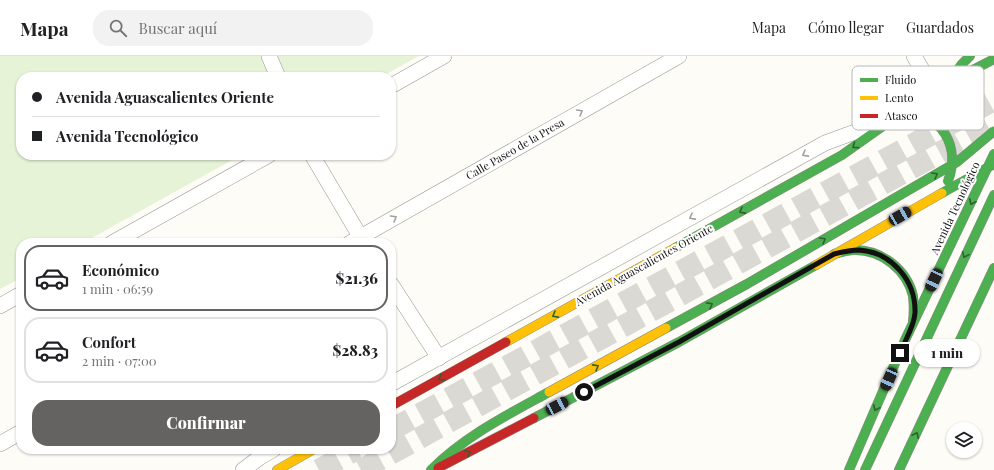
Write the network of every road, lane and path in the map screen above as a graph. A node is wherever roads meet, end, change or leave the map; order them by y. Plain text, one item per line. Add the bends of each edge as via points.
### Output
1 (269, 56) edge
2 (444, 56) edge
3 (679, 56) edge
4 (914, 56) edge
5 (970, 56) edge
6 (994, 59) edge
7 (920, 66) edge
8 (961, 66) edge
9 (980, 66) edge
10 (276, 72) edge
11 (396, 83) edge
12 (859, 130) edge
13 (877, 130) edge
14 (943, 130) edge
15 (994, 131) edge
16 (994, 154) edge
17 (260, 160) edge
18 (315, 160) edge
19 (991, 165) edge
20 (940, 193) junction
21 (994, 194) edge
22 (121, 238) edge
23 (356, 238) edge
24 (363, 238) edge
25 (834, 254) junction
26 (994, 268) edge
27 (396, 292) edge
28 (16, 297) edge
29 (0, 306) edge
30 (912, 326) junction
31 (439, 358) junction
32 (396, 381) edge
33 (396, 403) edge
34 (16, 435) edge
35 (0, 444) edge
36 (266, 454) edge
37 (305, 454) edge
38 (243, 470) edge
39 (277, 470) edge
40 (432, 470) edge
41 (849, 470) edge
42 (865, 470) edge
43 (899, 470) edge

1 - 10 street
2 - 11 street
24 -> 3 street, Calle Paseo de la Presa
4 - 7 street
5 - 8 main road
6 - 9 main road, Avenida Aguascalientes Oriente
12 -> 31 street, Avenida Aguascalientes Oriente via 825,143
13 -> 33 main road, Avenida Aguascalientes Oriente via 842,155
14 - 20 main road via 952,147 953,167 946,186
40 -> 15 main road, bridge via 448,452 468,437 747,284 957,162
16 - 19 main road, Avenida Tecnológico
17 - 22 street
18 - 23 street
19 - 20 main road
19 -> 30 main road, Avenida Tecnológico
20 - 25 main road
21 -> 42 main road
25 - 30 main road via 858,250 870,252 881,256 900,270 907,279 913,296 915,314
40 -> 25 main road via 679,342
43 -> 26 main road
27 - 31 street
28 - 29 street
30 -> 41 main road, Avenida Tecnológico
31 - 32 street, Avenida Aguascalientes Oriente
34 - 35 street
36 - 38 street
37 - 39 main road

